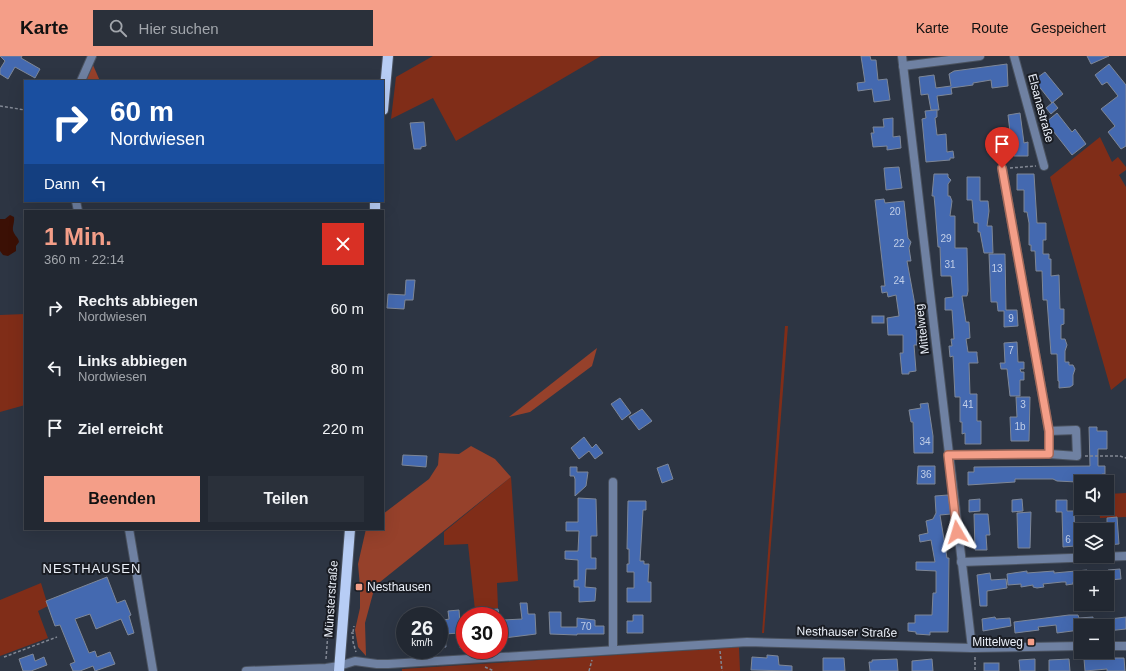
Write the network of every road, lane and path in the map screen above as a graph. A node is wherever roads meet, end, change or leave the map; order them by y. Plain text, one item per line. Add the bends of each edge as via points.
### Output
1 (92, 56) edge
2 (388, 56) edge
3 (902, 56) edge
4 (980, 56) edge
5 (1014, 56) edge
6 (903, 66) junction
7 (81, 80) edge
8 (384, 99) edge
9 (0, 106) edge
10 (24, 110) edge
11 (1044, 166) joint
12 (1002, 168) joint
13 (1049, 431) junction
14 (1049, 454) junction
15 (948, 455) junction
16 (1077, 456) junction
17 (1126, 458) edge
18 (613, 482) dead end
19 (129, 530) edge
20 (350, 530) edge
21 (1126, 556) edge
22 (961, 562) junction
23 (354, 626) dead end
24 (353, 633) dead end
25 (57, 637) dead end
26 (720, 643) junction
27 (1074, 646) edge
28 (1114, 646) edge
29 (1126, 646) edge
30 (972, 648) junction
31 (613, 649) junction
32 (4, 657) dead end
33 (339, 669) edge
34 (153, 671) edge
35 (246, 671) edge
36 (722, 671) edge
37 (976, 671) edge

1 - 7 street
2 - 8 main road
3 - 6 street, Mittelweg
4 - 6 street
5 - 11 street, Elsanastraße
6 - 15 street, Mittelweg
9 - 10 path
11 - 12 path
12 - 13 street
13 - 14 street
13 - 16 street via 1076,430
14 - 15 street
14 - 16 street
15 - 22 street, Mittelweg
16 - 17 path
18 - 31 street
19 - 34 street
20 - 33 main road, Münsterstraße
21 - 22 street
22 - 30 street, Mittelweg
23 - 24 path
25 - 32 path
26 - 30 street, Nesthauser Straße
26 - 31 street, Nesthauser Straße
26 - 36 path
27 - 30 street, Nesthauser Straße
28 - 29 street
30 - 37 path
31 - 33 street, Nesthauser Straße via 388,664 355,661
33 - 35 street, Nesthauser Straße

